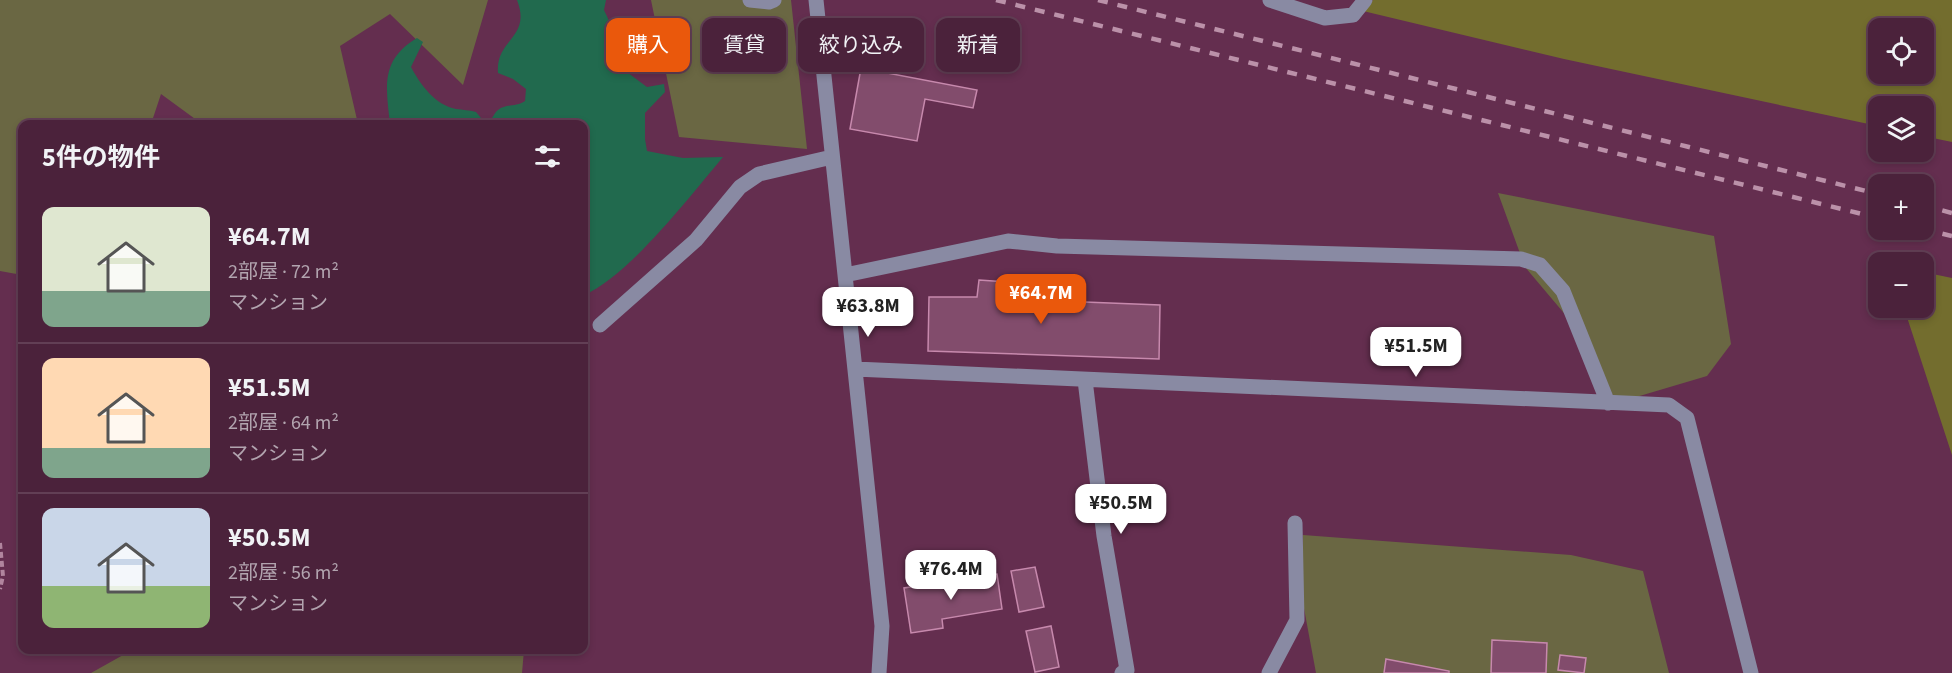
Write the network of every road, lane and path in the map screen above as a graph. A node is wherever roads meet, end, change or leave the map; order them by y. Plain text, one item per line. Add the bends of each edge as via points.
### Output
1 (750, 0) edge
2 (774, 0) edge
3 (816, 0) edge
4 (1270, 0) edge
5 (1365, 0) edge
6 (832, 158) junction
7 (845, 275) junction
8 (600, 325) dead end
9 (855, 369) junction
10 (1085, 380) junction
11 (1608, 404) junction
12 (1295, 523) dead end
13 (0, 543) edge
14 (0, 589) edge
15 (1127, 672) edge
16 (879, 673) edge
17 (1269, 673) edge
18 (1751, 673) edge

1 - 2 street
3 - 6 street
4 - 5 street via 1325,18 1353,15
6 - 7 street
6 - 8 street via 759,174 740,187 696,240
7 - 9 street
7 - 11 street via 1008,241 1057,246 1521,259 1540,265 1563,291
9 - 10 street
9 - 16 street via 882,626
10 - 11 street
10 - 15 street via 1104,536
11 - 18 street via 1669,405 1687,418
12 - 17 street via 1297,620
13 - 14 path

